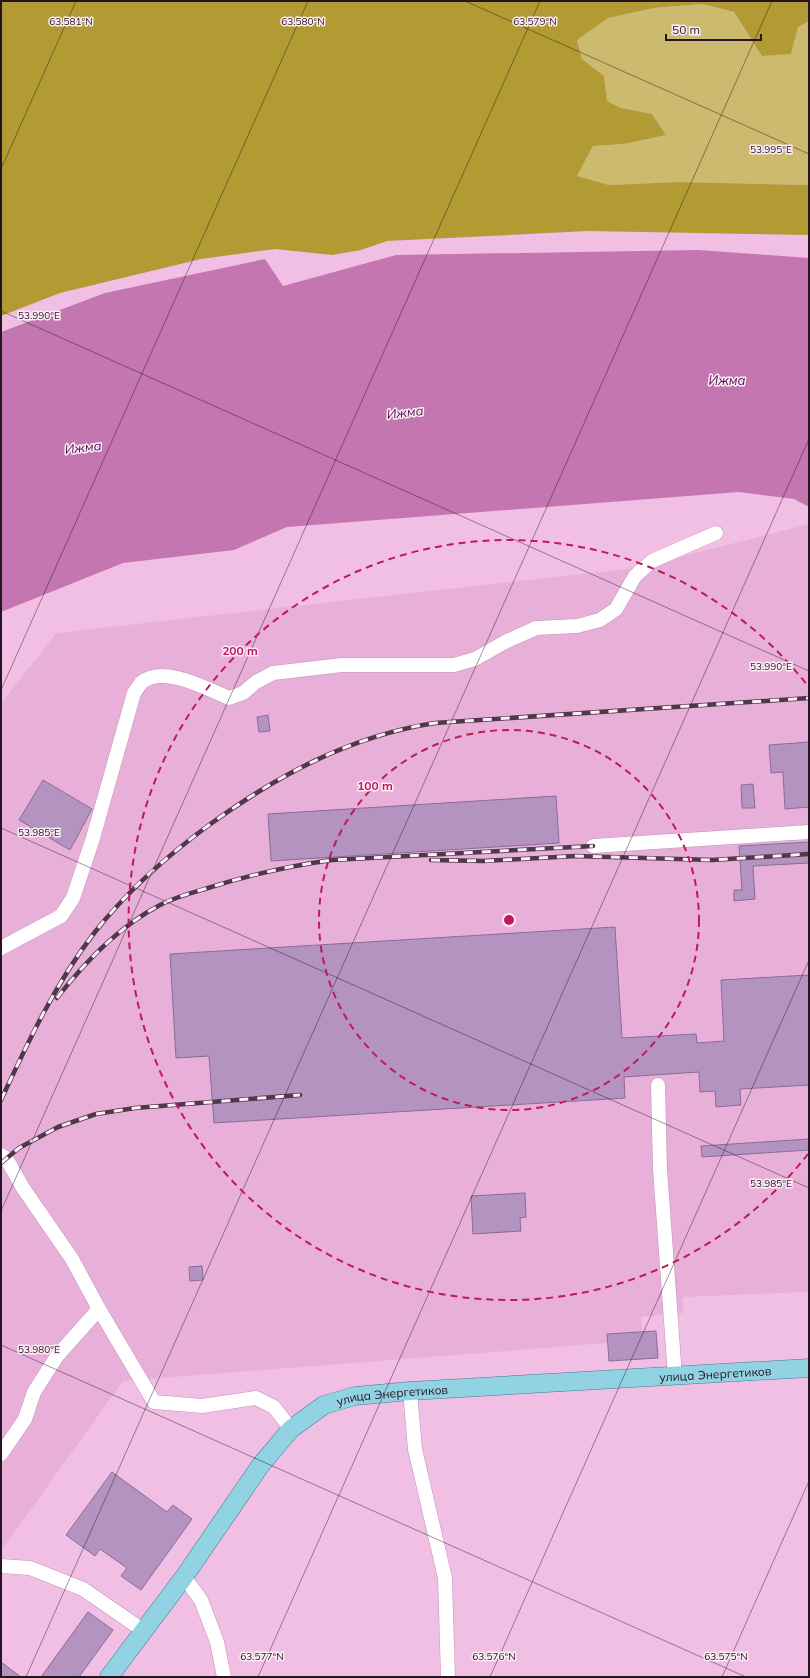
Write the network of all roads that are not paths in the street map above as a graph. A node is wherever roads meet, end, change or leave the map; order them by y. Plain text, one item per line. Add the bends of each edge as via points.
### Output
1 (716, 533) dead end
2 (809, 832) edge
3 (593, 846) dead end
4 (1, 948) edge
5 (658, 1085) dead end
6 (1, 1155) edge
7 (99, 1309) junction
8 (809, 1368) edge
9 (675, 1376) junction
10 (410, 1391) junction
11 (291, 1429) junction
12 (1, 1454) edge
13 (1, 1566) edge
14 (184, 1577) junction
15 (144, 1631) junction
16 (110, 1677) edge
17 (224, 1677) edge
18 (448, 1677) edge

1 - 4 street via 652,561 635,576 616,609 600,620 577,626 536,628 475,659 454,665 342,665 273,673 243,693 229,698 172,676 146,680 134,693 93,838 73,898 61,916
2 - 3 street
5 - 9 street via 660,1169
6 - 7 street via 6,1158 23,1188 72,1259
7 - 11 street via 154,1402 202,1406 256,1398 274,1407
7 - 12 street via 57,1356 34,1392 25,1419
8 - 9 main road, улица Энергетиков
9 - 10 main road, улица Энергетиков
10 - 11 main road, улица Энергетиков via 355,1396 324,1405
10 - 18 street via 415,1449 445,1578
11 - 14 main road, улица Энергетиков via 260,1466
13 - 15 street via 30,1568 83,1589
14 - 15 main road, улица Энергетиков
14 - 17 street via 201,1600 217,1642
15 - 16 main road, улица Энергетиков

